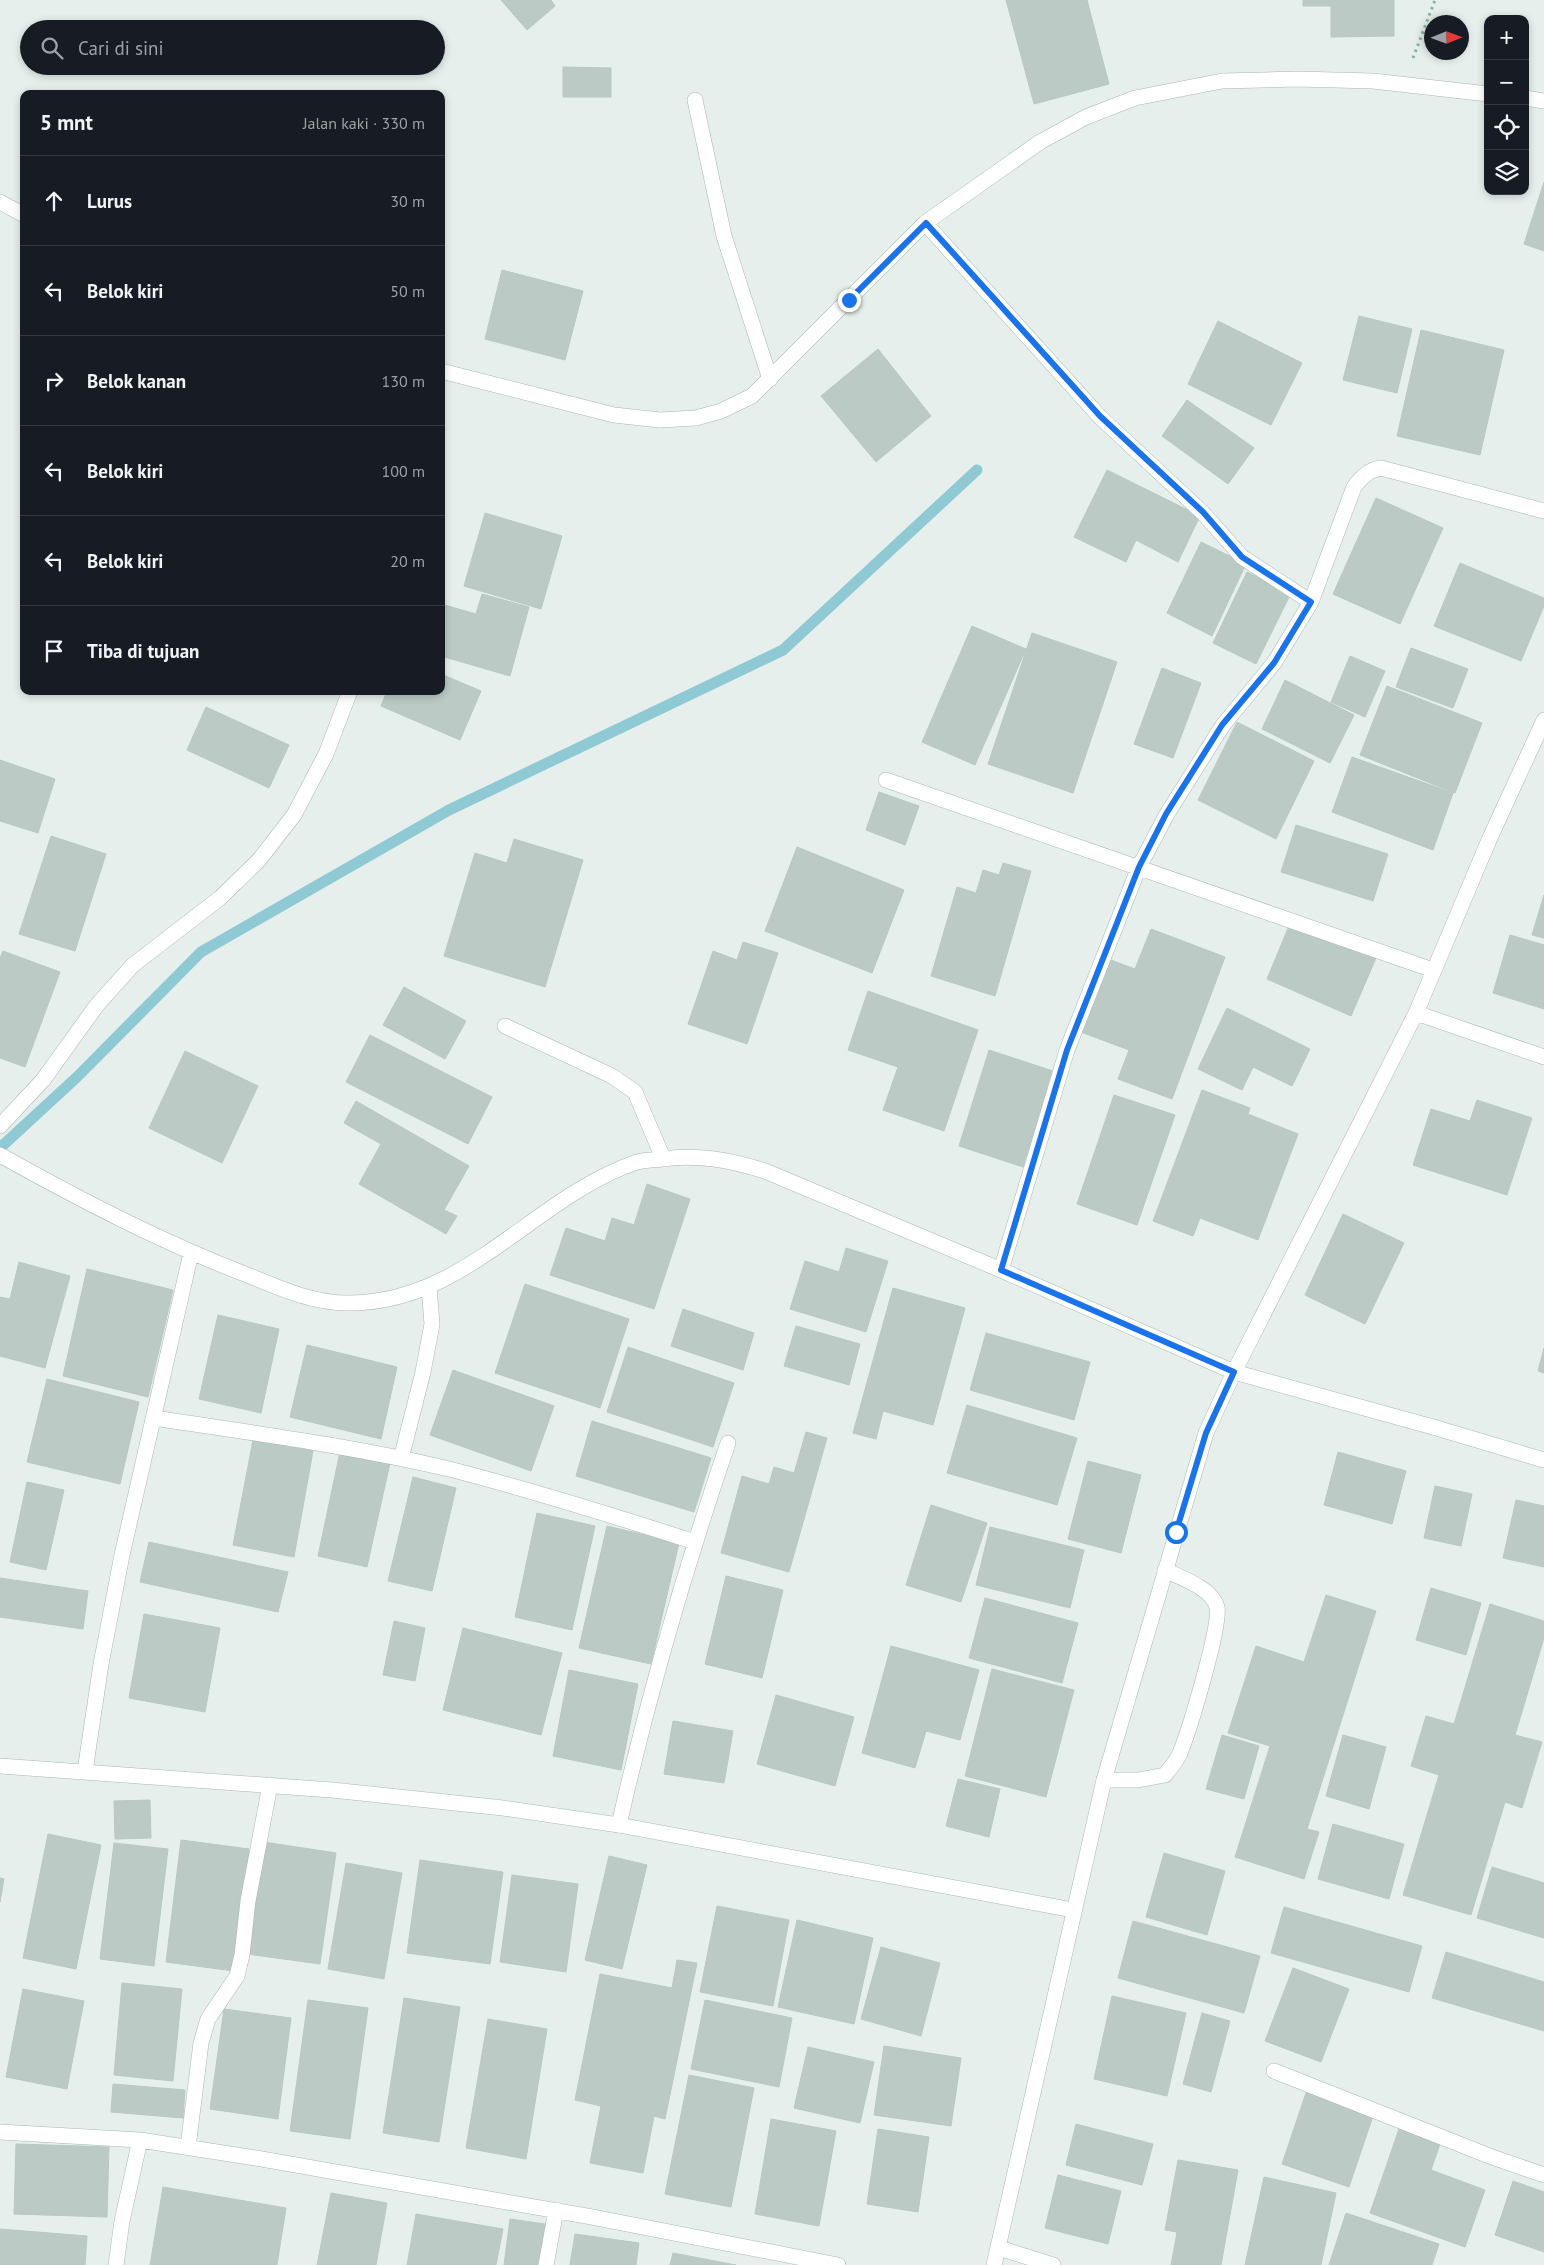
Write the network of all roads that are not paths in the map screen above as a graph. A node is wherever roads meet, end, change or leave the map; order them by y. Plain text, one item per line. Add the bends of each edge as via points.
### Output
1 (1484, 94) edge
2 (1529, 98) edge
3 (695, 100) dead end
4 (1544, 100) edge
5 (0, 202) edge
6 (20, 214) edge
7 (926, 223) junction
8 (445, 372) edge
9 (770, 379) junction
10 (1544, 511) edge
11 (1311, 602) junction
12 (348, 695) edge
13 (1544, 720) edge
14 (886, 780) dead end
15 (1139, 867) junction
16 (1434, 970) junction
17 (1416, 1013) junction
18 (505, 1026) dead end
19 (1544, 1057) edge
20 (0, 1126) edge
21 (0, 1155) edge
22 (663, 1158) junction
23 (190, 1253) junction
24 (1001, 1270) junction
25 (429, 1287) junction
26 (1234, 1372) junction
27 (154, 1418) junction
28 (728, 1443) dead end
29 (401, 1459) junction
30 (1544, 1460) edge
31 (696, 1542) junction
32 (1165, 1570) junction
33 (0, 1766) edge
34 (85, 1771) junction
35 (1104, 1780) junction
36 (270, 1785) junction
37 (619, 1825) junction
38 (1073, 1910) junction
39 (1274, 2071) dead end
40 (0, 2132) edge
41 (140, 2140) junction
42 (188, 2147) junction
43 (1544, 2175) edge
44 (556, 2210) junction
45 (999, 2248) junction
46 (116, 2265) edge
47 (546, 2265) edge
48 (838, 2265) edge
49 (994, 2265) edge
50 (1053, 2265) edge

1 - 7 street via 1373,81 1297,79 1222,81 1135,98 1086,117 1040,142
2 - 4 street
3 - 9 street via 724,236
5 - 6 street
7 - 9 street
7 - 11 street via 1100,416 1203,512 1242,557
8 - 9 street via 614,415 660,420 696,418 721,411 752,396
10 - 11 street via 1381,468 1374,469 1354,487
11 - 15 street via 1274,663 1222,725 1166,814
12 - 20 street via 326,754 294,815 258,860 220,898 133,965 97,1004 43,1080
13 - 16 street
14 - 15 street
15 - 16 street
15 - 24 street via 1067,1050
16 - 17 street
17 - 19 street
17 - 26 street
18 - 22 street via 612,1076 635,1092
21 - 23 street
22 - 24 street via 689,1156 730,1160 765,1171
22 - 25 street via 639,1161 593,1181 454,1276
23 - 25 street via 310,1298 349,1304 380,1301
23 - 27 street
24 - 26 street
25 - 29 street via 432,1324
26 - 30 street
26 - 32 street via 1206,1433
27 - 29 street via 339,1446
27 - 34 street via 104,1646
28 - 31 street
29 - 31 street via 568,1501
31 - 37 street via 635,1752
32 - 35 street
32 - 35 street via 1195,1584 1210,1597 1217,1608 1214,1641 1180,1754 1165,1775 1138,1780
33 - 34 street
34 - 36 street
35 - 38 street
36 - 37 street via 503,1808
36 - 42 street via 248,1901 242,1955 236,1976 208,2019
37 - 38 street
38 - 45 street
39 - 43 street
40 - 41 street
41 - 42 street
41 - 46 street
42 - 44 street
44 - 47 street
44 - 48 street
45 - 49 street
45 - 50 street

